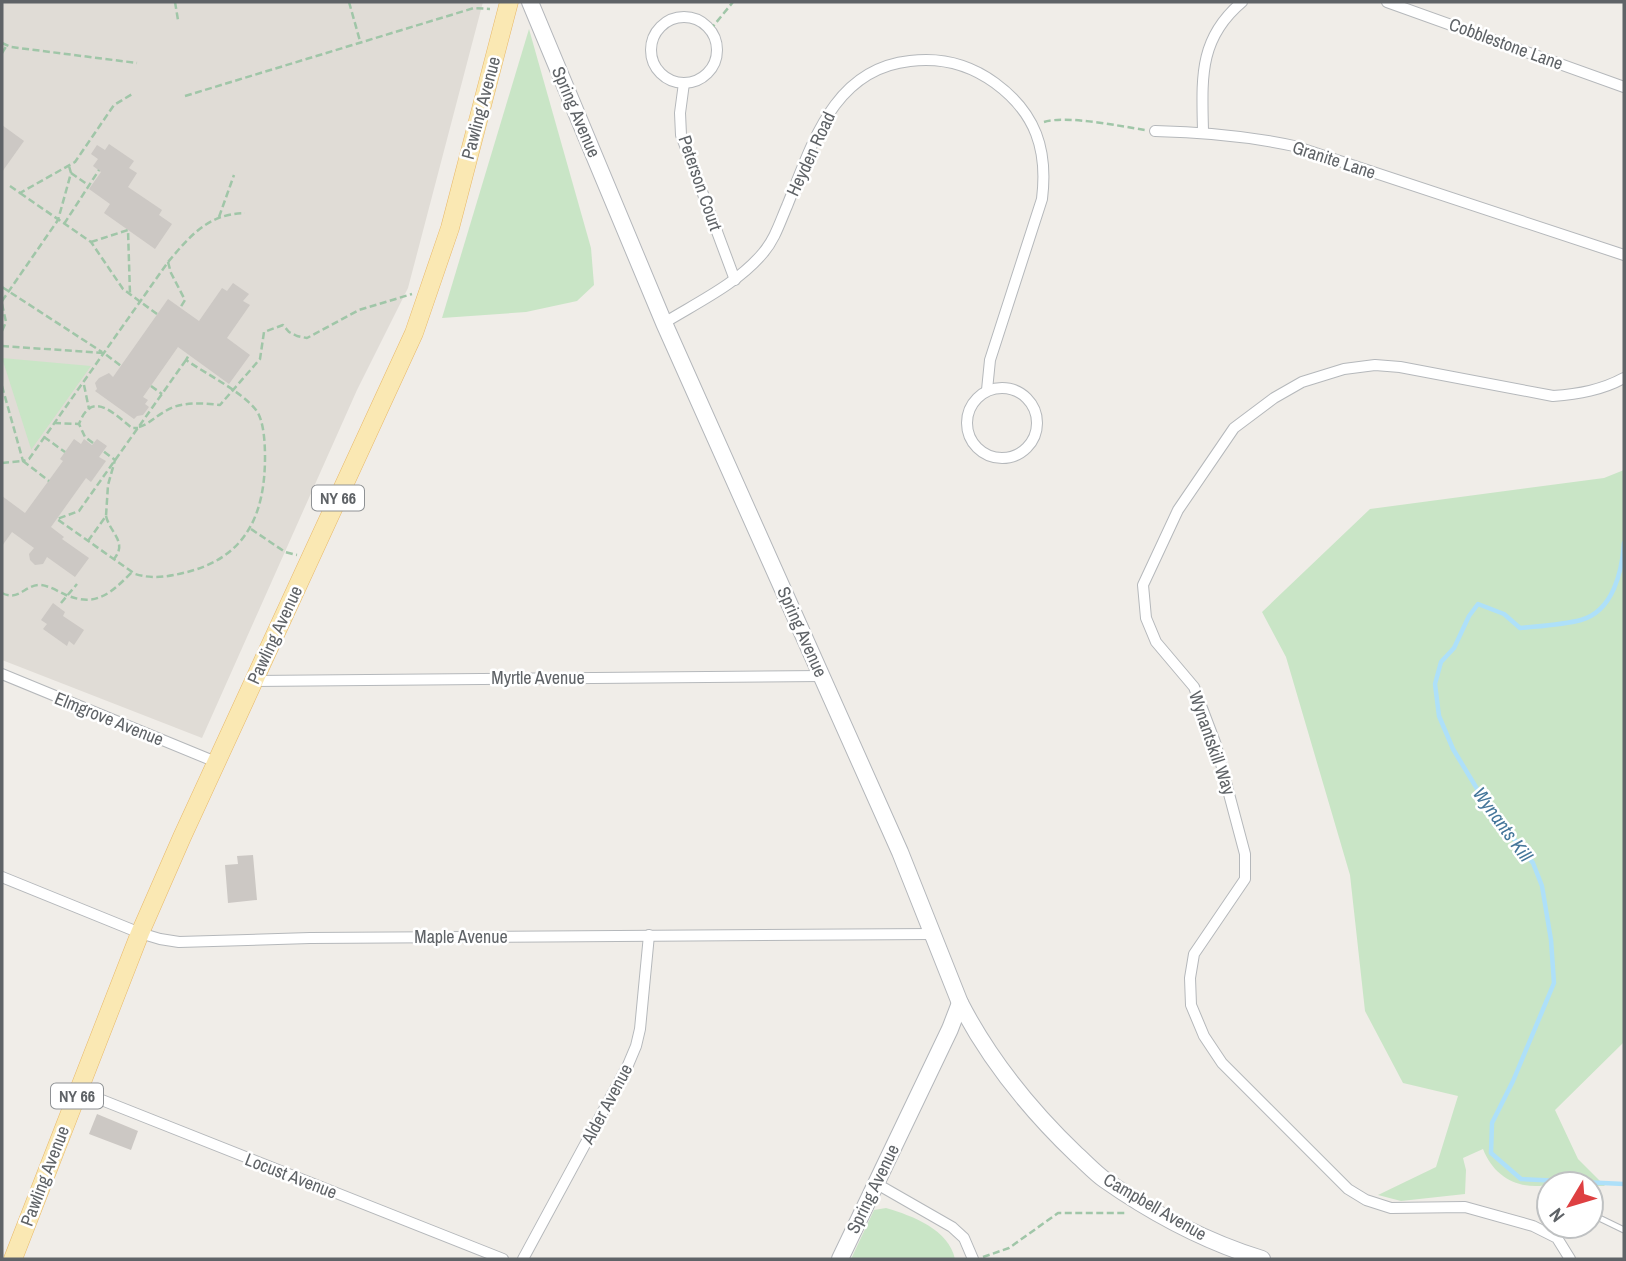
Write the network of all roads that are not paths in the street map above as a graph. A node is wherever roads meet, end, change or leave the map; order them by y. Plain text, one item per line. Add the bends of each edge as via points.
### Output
1 (509, 2) edge
2 (530, 2) edge
3 (1242, 2) edge
4 (1387, 2) edge
5 (684, 83) junction
6 (1624, 87) edge
7 (1156, 131) road end
8 (1203, 132) junction
9 (1624, 255) edge
10 (735, 279) junction
11 (664, 323) junction
12 (1624, 378) edge
13 (987, 390) junction
14 (2, 674) edge
15 (822, 676) junction
16 (254, 681) junction
17 (216, 762) junction
18 (2, 877) edge
19 (140, 933) junction
20 (933, 934) junction
21 (649, 935) junction
22 (960, 1003) junction
23 (79, 1091) junction
24 (877, 1184) junction
25 (1605, 1221) edge
26 (1624, 1230) edge
27 (2, 1257) edge
28 (978, 1258) edge
29 (11, 1259) edge
30 (503, 1259) edge
31 (523, 1259) edge
32 (839, 1259) edge
33 (1262, 1259) edge
34 (1570, 1259) edge

1 - 16 main road, Pawling Avenue / NY 66 via 450,228 414,333
2 - 11 street, Spring Avenue
3 - 8 street via 1222,22 1203,62
4 - 6 street, Cobblestone Lane
5 - 5 street via 703,77 716,60 717,50 710,30 683,16 671,18 654,33 650,56 662,76
5 - 10 street, Peterson Court via 681,135
7 - 8 street, Granite Lane
8 - 9 street, Granite Lane via 1294,146
10 - 11 street, Heyden Road
10 - 13 street, Heyden Road via 774,236 827,113 842,95 880,68 901,61 951,61 974,70 1020,106 1034,125 1043,152 1042,199 990,360
11 - 15 street, Spring Avenue
12 - 34 street, Wynantskill Way via 1595,390 1553,396 1375,365 1302,382 1234,428 1178,510 1143,585 1146,618 1156,642 1194,687 1216,745 1245,854 1245,879 1194,954 1191,1005 1204,1036 1222,1063 1348,1189 1366,1200 1391,1208 1465,1207 1521,1223 1557,1238
13 - 13 street, Heyden Road via 970,407 967,430 979,451 989,457 1013,457 1023,452 1036,434 1035,411 1021,393
14 - 17 street, Elmgrove Avenue
15 - 16 street, Myrtle Avenue
15 - 20 street, Spring Avenue
16 - 17 main road, Pawling Avenue / NY 66
17 - 19 main road, Pawling Avenue / NY 66
18 - 19 street, Maple Avenue
19 - 21 street, Maple Avenue via 179,942
19 - 23 main road, Pawling Avenue / NY 66
20 - 21 street, Maple Avenue
20 - 22 street, Spring Avenue
21 - 31 street, Alder Avenue via 636,1046
22 - 24 street, Spring Avenue
22 - 33 street, Campbell Avenue via 1050,1129 1103,1179 1168,1219
23 - 29 main road, Pawling Avenue / NY 66
23 - 30 street, Locust Avenue
24 - 28 street via 952,1227
24 - 32 street, Spring Avenue
25 - 26 lane
27 - 29 street

